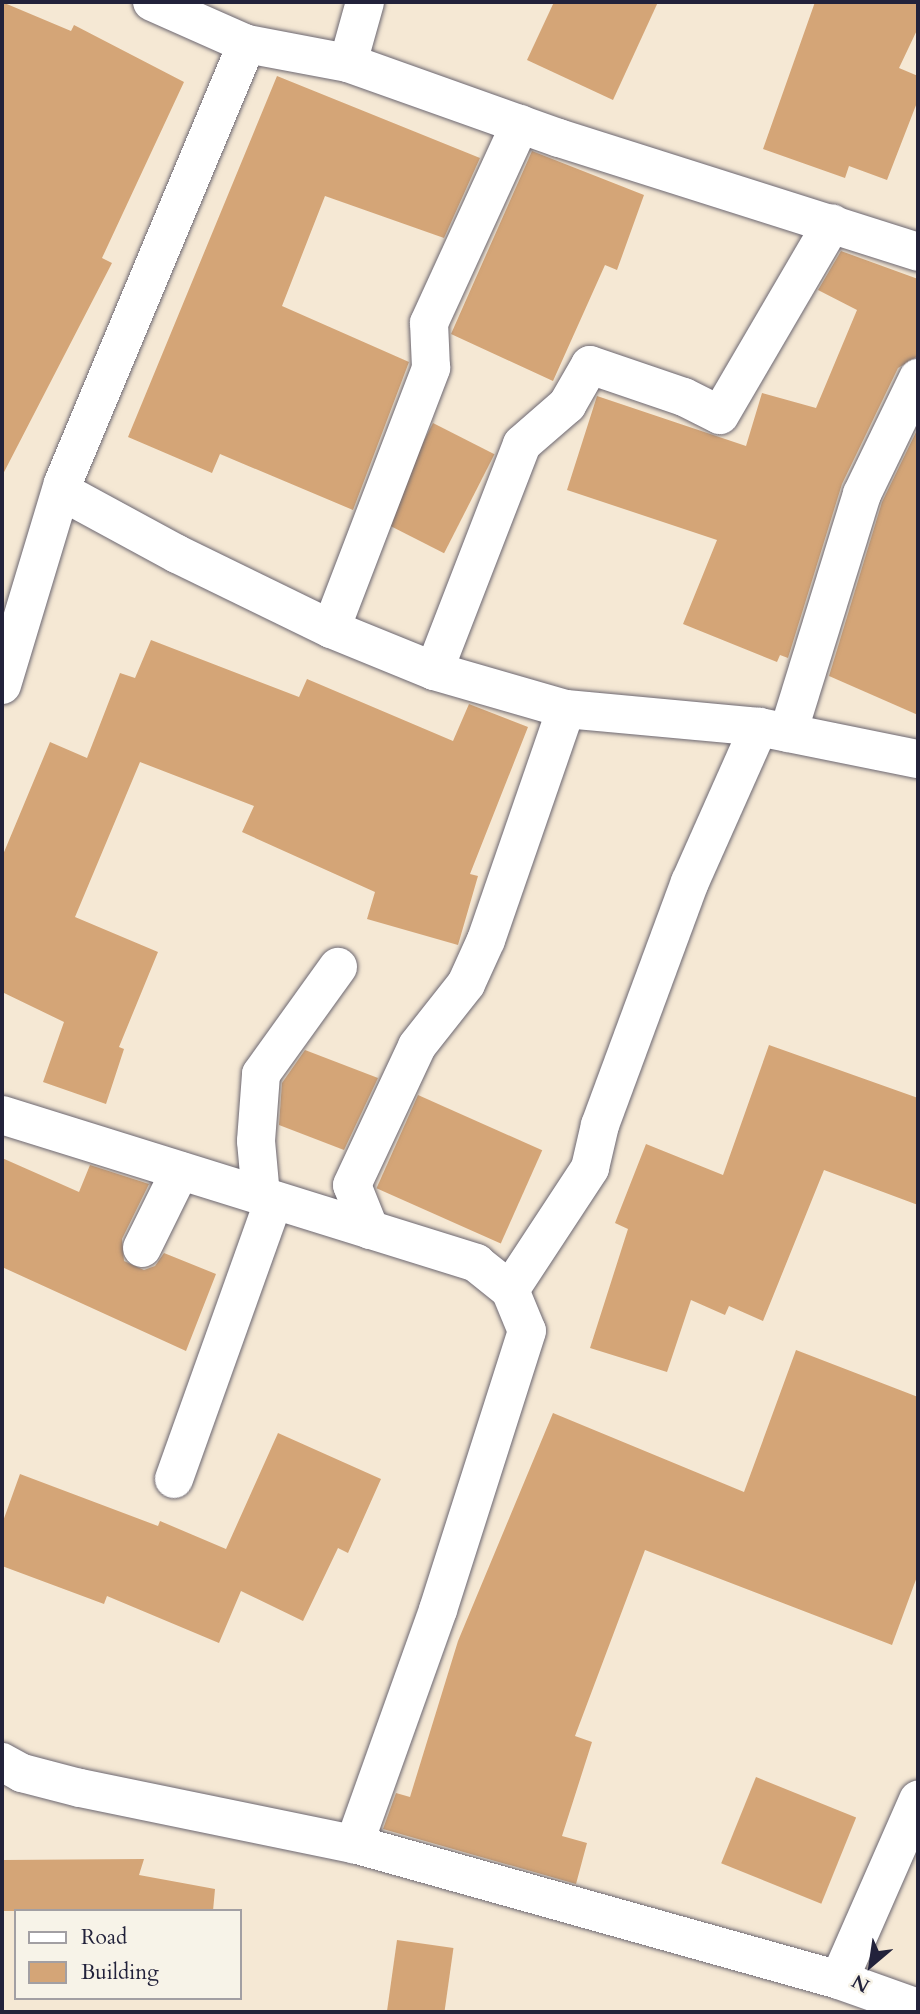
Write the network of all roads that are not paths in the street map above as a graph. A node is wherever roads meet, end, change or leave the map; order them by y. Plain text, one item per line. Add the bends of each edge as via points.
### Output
1 (152, 2) edge
2 (365, 2) edge
3 (247, 44) junction
4 (348, 63) junction
5 (520, 124) junction
6 (832, 223) junction
7 (918, 252) edge
8 (918, 378) edge
9 (61, 491) junction
10 (331, 629) junction
11 (434, 671) junction
12 (2, 685) edge
13 (566, 709) junction
14 (773, 730) junction
15 (918, 759) edge
16 (338, 967) dead end
17 (2, 1115) edge
18 (180, 1171) junction
19 (267, 1198) junction
20 (370, 1230) junction
21 (142, 1248) dead end
22 (510, 1290) junction
23 (174, 1479) dead end
24 (2, 1762) edge
25 (918, 1800) edge
26 (354, 1844) junction
27 (839, 1980) junction
28 (918, 2008) edge

1 - 3 street
2 - 4 street
3 - 4 street
3 - 9 street
4 - 5 street
5 - 6 street
5 - 10 street via 429,323 431,368
6 - 7 street
6 - 11 street via 720,415 684,397 590,365 567,405 522,444
8 - 14 street via 862,494
9 - 10 street
9 - 12 street
10 - 11 street
11 - 13 street
13 - 14 street
13 - 20 street via 486,940 466,984 416,1046 352,1185
14 - 15 street
14 - 22 street via 690,882 600,1125 590,1168
16 - 19 street via 261,1074 256,1142
17 - 18 street
18 - 19 street
18 - 21 street
19 - 20 street
19 - 23 street
20 - 22 street via 476,1264
22 - 26 street via 527,1331 438,1610
24 - 26 street via 22,1773 80,1788
25 - 27 street
26 - 27 street
27 - 28 street

